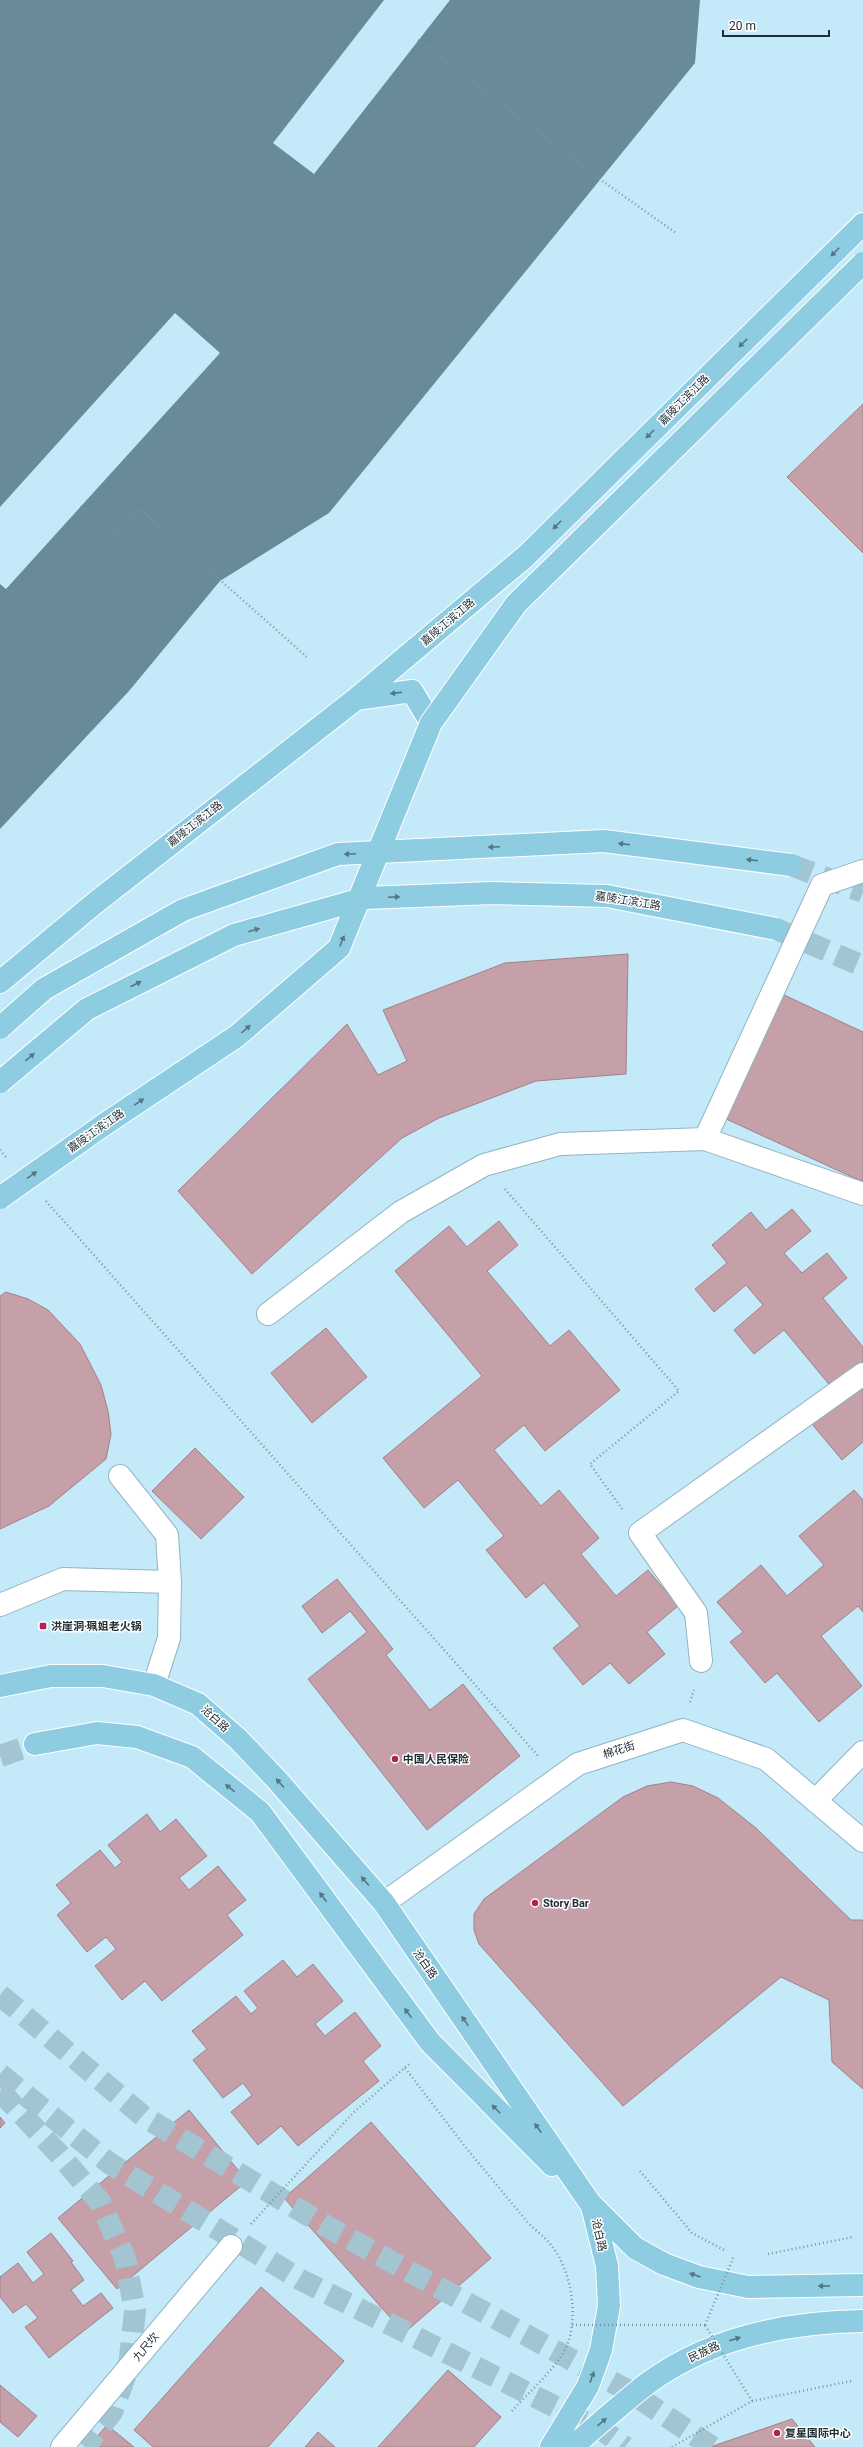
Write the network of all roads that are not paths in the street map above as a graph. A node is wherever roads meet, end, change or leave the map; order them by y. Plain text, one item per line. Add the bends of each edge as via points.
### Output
1 (863, 224) edge
2 (863, 262) edge
3 (356, 699) junction
4 (431, 722) junction
5 (791, 865) tunnel mouth
6 (863, 871) edge
7 (776, 929) tunnel mouth
8 (0, 982) edge
9 (0, 1028) edge
10 (0, 1082) edge
11 (705, 1139) junction
12 (863, 1194) edge
13 (0, 1198) edge
14 (268, 1314) dead end
15 (863, 1374) edge
16 (120, 1476) dead end
17 (170, 1582) junction
18 (0, 1605) edge
19 (701, 1661) road end
20 (154, 1685) junction
21 (0, 1686) edge
22 (35, 1744) tunnel mouth
23 (863, 1752) edge
24 (815, 1801) junction
25 (863, 1841) edge
26 (384, 1903) junction
27 (592, 2206) junction
28 (231, 2246) road end
29 (863, 2285) edge
30 (863, 2321) edge
31 (62, 2447) edge
32 (551, 2447) edge
33 (572, 2447) edge

1 -> 3 main road, 嘉陵江滨江路 via 526,556
2 - 4 main road, 嘉陵江滨江路, bridge via 516,604
4 -> 3 main road via 412,691
3 - 8 main road, 嘉陵江滨江路 via 95,903
13 -> 4 main road, 嘉陵江滨江路, bridge via 237,1036 339,948
5 -> 9 main road, bridge via 604,841 338,854 183,910 44,989
6 - 11 street via 822,885
10 -> 7 main road, 嘉陵江滨江路, bridge via 94,1006 234,935 365,898 493,893 607,896
11 - 12 street
11 - 14 street via 560,1144 484,1165 401,1212
15 - 19 street via 640,1533 696,1614
16 - 17 street via 167,1535
17 - 18 street via 63,1579
17 - 20 street via 168,1638
20 - 21 main road, 沧白路 via 103,1676 51,1676
26 -> 20 main road, 沧白路 via 238,1739 198,1704
27 -> 22 main road via 430,2042 260,1812 192,1757 137,1737 97,1733
23 - 24 street
24 - 25 street
24 - 26 street, 棉花街 via 766,1759 683,1730 578,1764
27 -> 26 main road, 沧白路
29 -> 27 main road via 748,2287 700,2277 664,2264 635,2248
32 -> 27 main road, 沧白路 via 588,2386 602,2350 609,2306 607,2266
28 - 31 street, 九尺坎
33 -> 30 main road, 民族路 via 649,2382 732,2339 774,2328 820,2321

